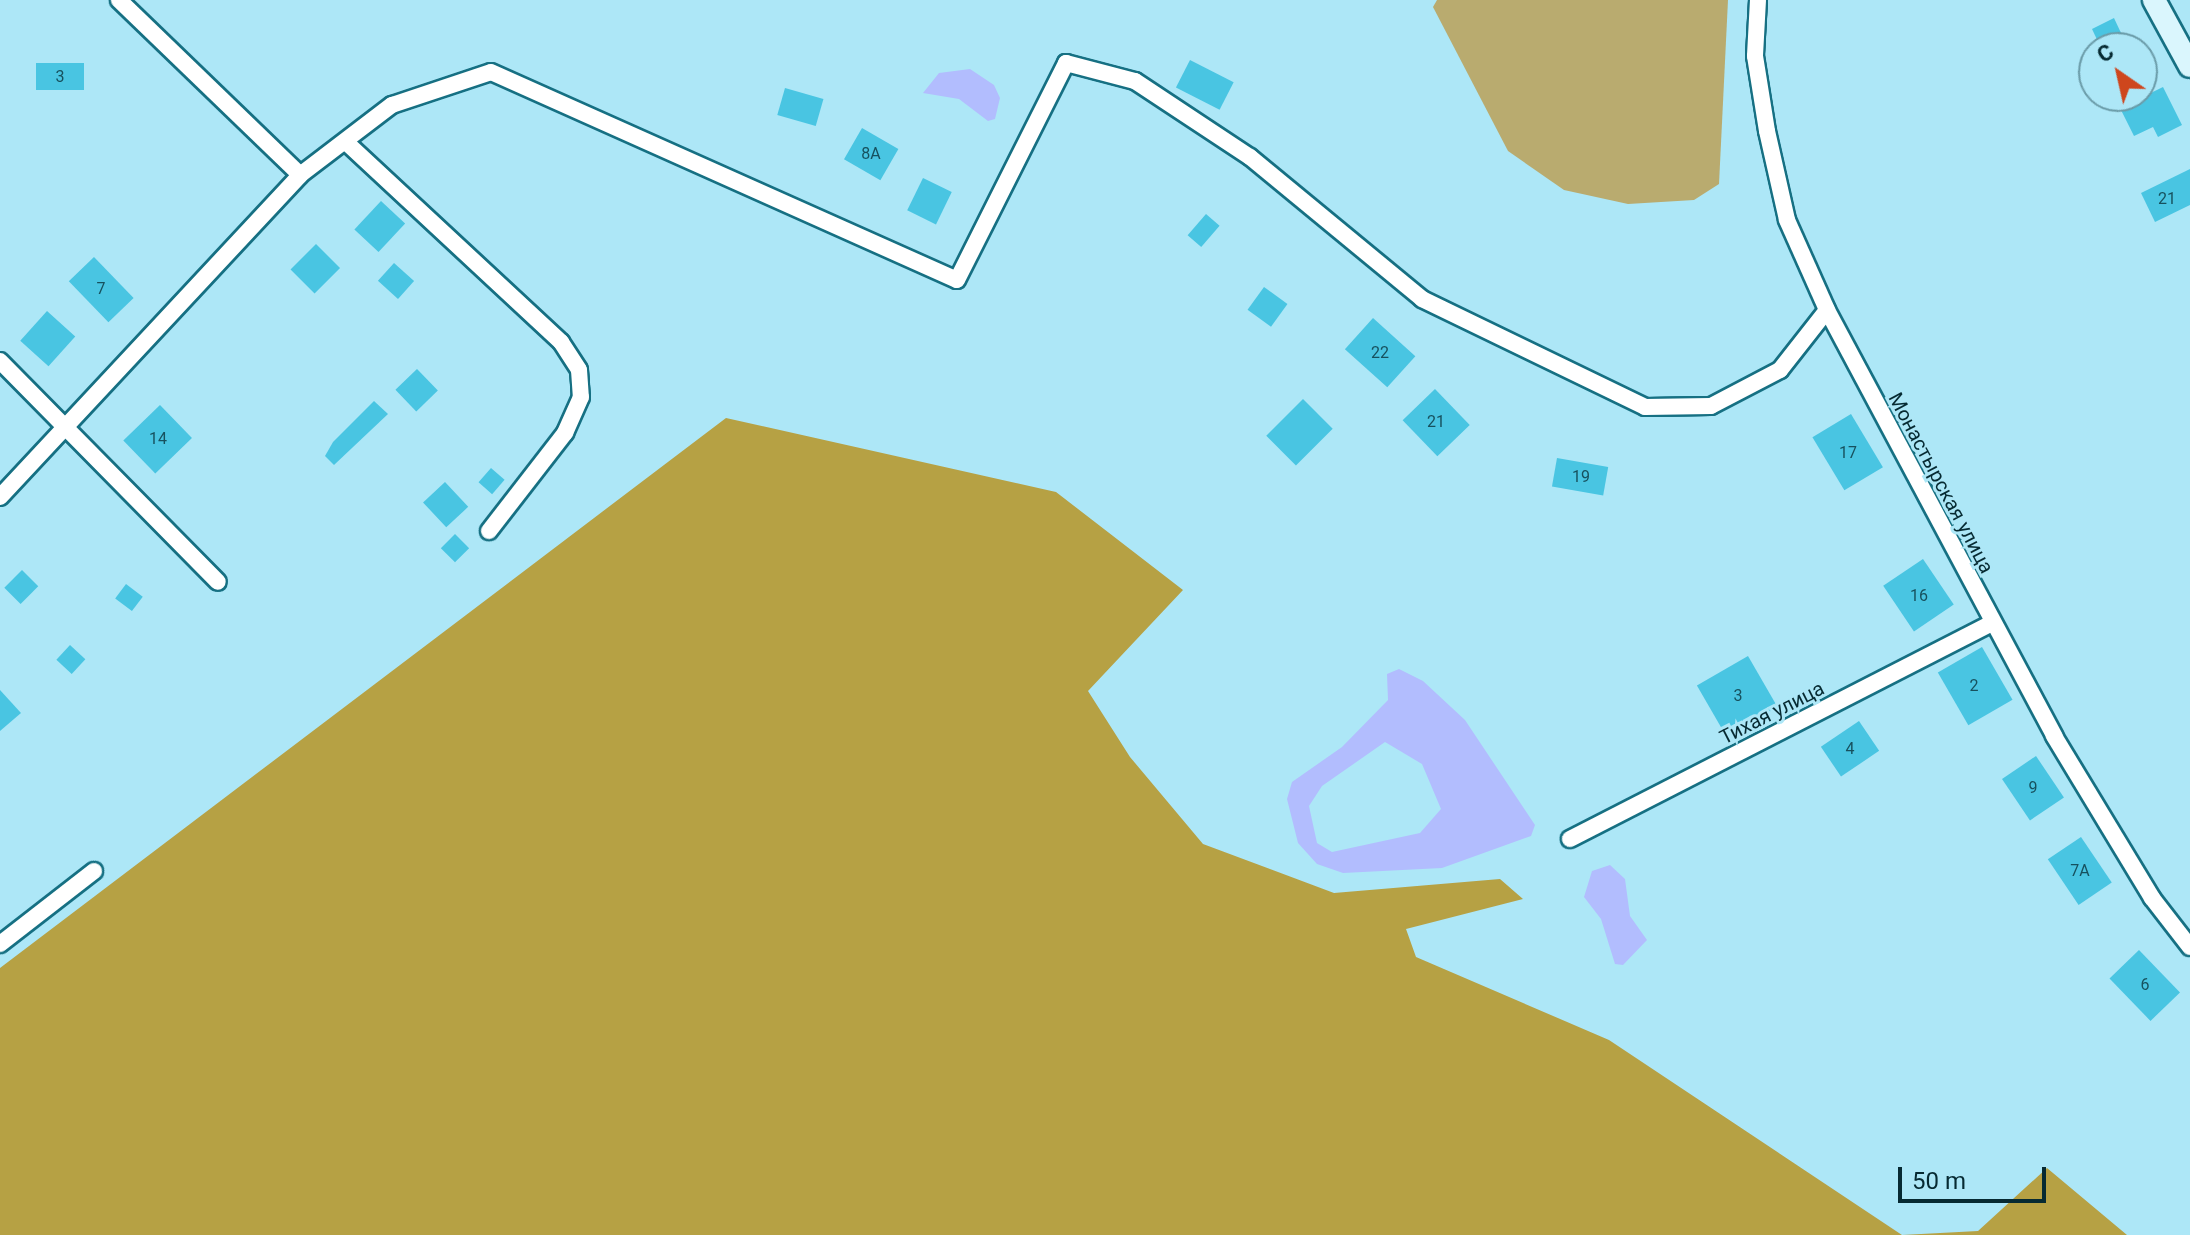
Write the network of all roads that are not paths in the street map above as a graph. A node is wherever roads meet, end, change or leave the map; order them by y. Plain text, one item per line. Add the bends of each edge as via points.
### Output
1 (119, 0) edge
2 (1758, 0) edge
3 (2154, 0) edge
4 (2190, 66) edge
5 (348, 144) junction
6 (300, 175) junction
7 (1827, 310) junction
8 (0, 361) edge
9 (69, 428) junction
10 (0, 497) edge
11 (489, 531) dead end
12 (218, 582) dead end
13 (1992, 623) junction
14 (1570, 839) dead end
15 (94, 871) dead end
16 (0, 944) edge
17 (2190, 947) edge

1 - 6 street
2 - 7 street, Монастырская улица via 1755,56 1767,131 1787,220
3 - 4 main road
5 - 6 street
5 - 7 street via 392,105 491,72 957,280 1066,63 1135,81 1250,157 1422,299 1645,407 1711,406 1780,370
5 - 11 street via 561,342 579,370 581,397 565,433
6 - 9 street
7 - 13 street, Монастырская улица
8 - 9 street
9 - 10 street
9 - 12 street
13 - 14 street, Тихая улица
13 - 17 street, Монастырская улица via 2152,898
15 - 16 street

